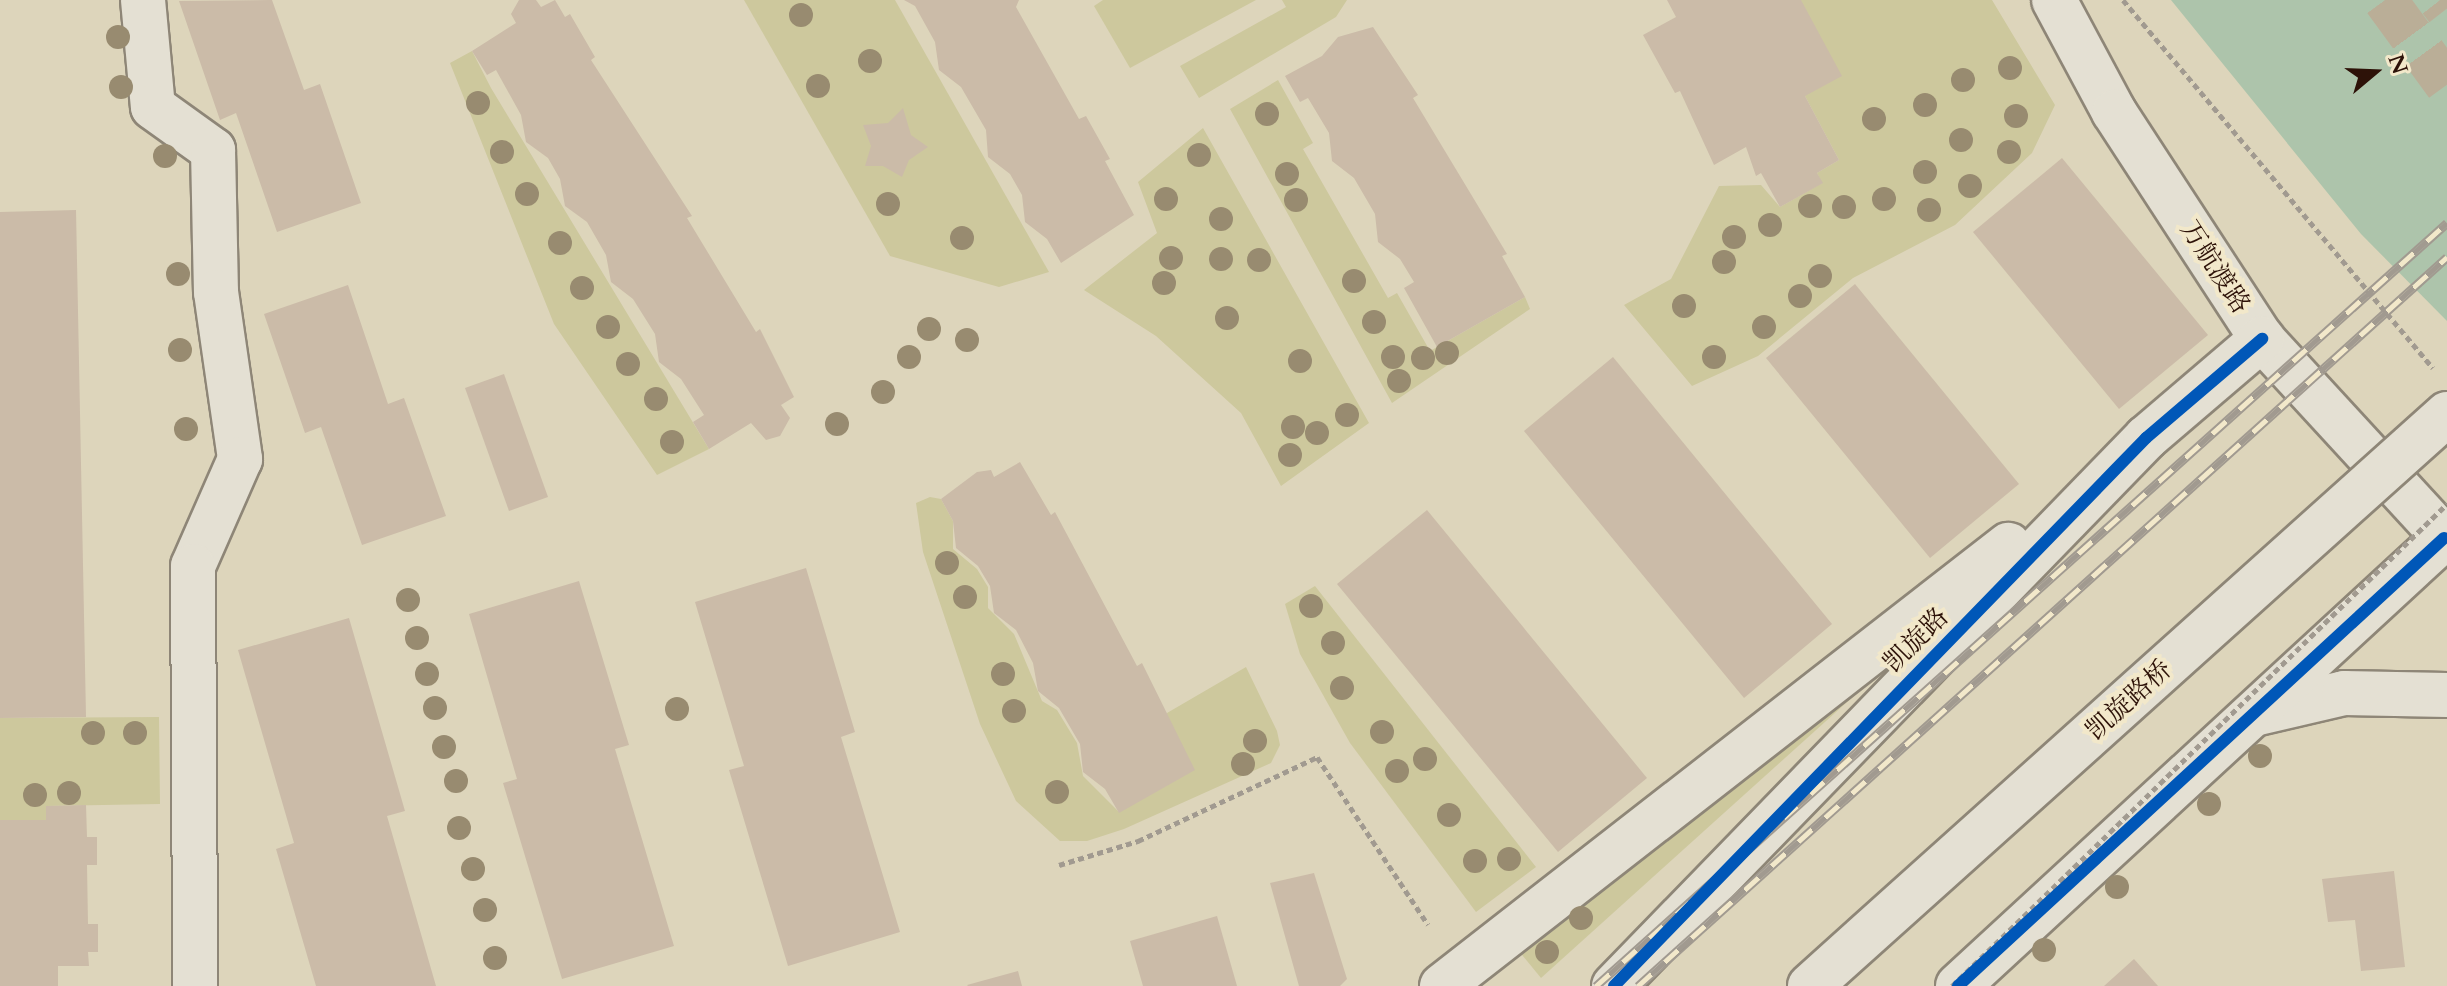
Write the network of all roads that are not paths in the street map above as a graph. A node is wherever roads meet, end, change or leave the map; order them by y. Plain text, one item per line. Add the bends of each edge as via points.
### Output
1 (143, 0) edge
2 (2054, 0) edge
3 (2262, 339) junction
4 (2447, 414) edge
5 (2146, 438) junction
6 (2446, 527) edge
7 (2447, 695) edge
8 (2256, 713) junction
9 (195, 986) edge
10 (1442, 986) edge
11 (1614, 986) edge
12 (1810, 986) edge
13 (1955, 986) edge

1 - 9 street via 153,107 213,150 216,292 240,459 193,566
2 - 3 street, 万航渡路 via 2114,112
3 - 5 street, 凯旋路
3 - 6 street, 万航渡路
4 - 12 street, 凯旋路桥, bridge
5 - 10 street
5 - 11 street, 凯旋路
6 - 8 street
7 - 8 street via 2344,693
8 - 13 street

